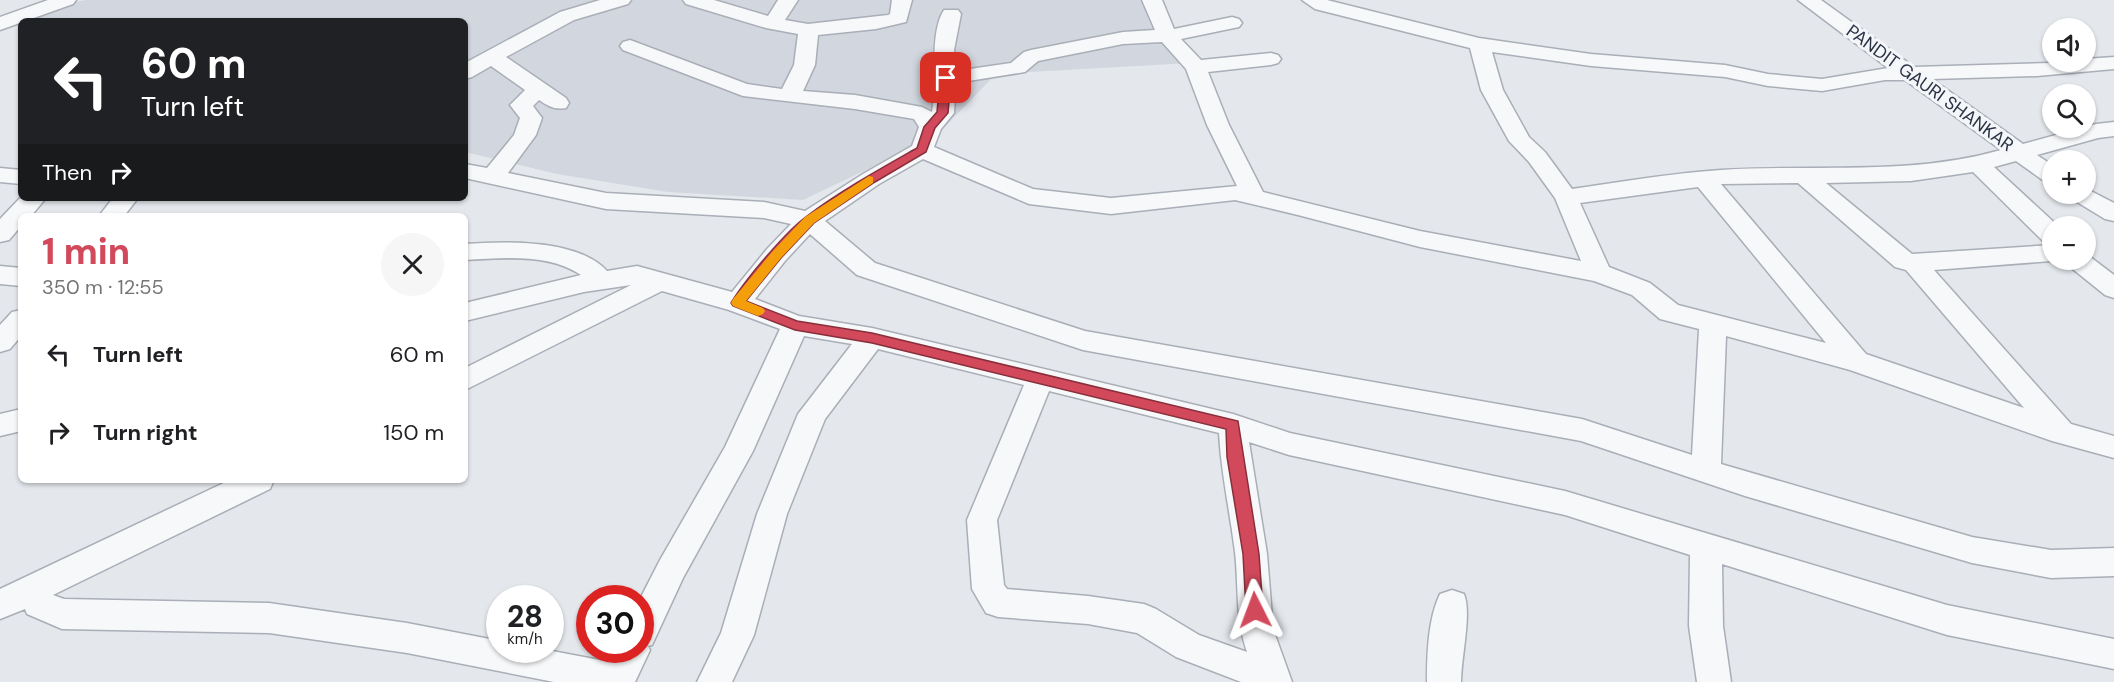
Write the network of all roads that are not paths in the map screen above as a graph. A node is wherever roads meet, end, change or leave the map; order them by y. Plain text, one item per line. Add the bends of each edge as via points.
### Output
1 (66, 0) edge
2 (621, 0) edge
3 (693, 0) edge
4 (788, 0) edge
5 (902, 0) edge
6 (1152, 0) edge
7 (1312, 0) edge
8 (1808, 0) edge
9 (42, 4) edge
10 (951, 14) dead end
11 (18, 18) edge
12 (1232, 23) dead end
13 (773, 24) junction
14 (808, 30) junction
15 (1167, 36) junction
16 (1479, 44) junction
17 (630, 46) dead end
18 (492, 57) junction
19 (1271, 59) dead end
20 (2114, 63) edge
21 (1196, 67) junction
22 (468, 71) edge
23 (1906, 72) junction
24 (946, 78) junction
25 (538, 89) junction
26 (788, 96) junction
27 (558, 103) dead end
28 (2114, 129) edge
29 (926, 138) junction
30 (2020, 153) junction
31 (1978, 164) junction
32 (2042, 169) edge
33 (468, 172) edge
34 (0, 175) edge
35 (1804, 176) junction
36 (18, 177) edge
37 (492, 177) junction
38 (1704, 179) junction
39 (1254, 197) junction
40 (1566, 197) junction
41 (31, 201) edge
42 (124, 201) edge
43 (2096, 203) edge
44 (20, 213) edge
45 (114, 213) edge
46 (2114, 213) edge
47 (18, 215) edge
48 (809, 220) junction
49 (2042, 225) edge
50 (0, 234) edge
51 (468, 252) edge
52 (2042, 254) edge
53 (1914, 263) junction
54 (2090, 270) edge
55 (1599, 273) junction
56 (0, 275) edge
57 (18, 277) edge
58 (601, 281) junction
59 (660, 281) junction
60 (2114, 289) edge
61 (738, 303) junction
62 (468, 311) edge
63 (18, 322) edge
64 (1713, 324) junction
65 (795, 325) junction
66 (872, 338) junction
67 (0, 342) edge
68 (1856, 362) junction
69 (468, 378) edge
70 (1040, 379) junction
71 (18, 421) edge
72 (0, 425) edge
73 (1233, 425) junction
74 (2062, 433) junction
75 (2114, 447) edge
76 (1706, 471) junction
77 (253, 483) edge
78 (1706, 546) junction
79 (2114, 562) edge
80 (32, 589) junction
81 (654, 604) edge
82 (1452, 604) dead end
83 (0, 605) edge
84 (2114, 654) edge
85 (627, 663) edge
86 (618, 681) edge
87 (714, 682) edge
88 (1274, 682) edge
89 (1444, 682) edge
90 (1714, 682) edge

1 - 9 street
2 - 18 street via 567,16
3 - 13 street
4 - 13 street
5 - 14 street via 899,18 878,24
6 - 15 street
7 - 16 street via 1387,23
8 - 23 street, PANDIT GAURI SHANKAR
9 - 11 street
10 - 24 street via 945,50
12 - 15 street
13 - 14 street
14 - 26 street via 810,46 800,81
15 - 21 street
15 - 24 street via 1123,38 1031,56 1018,69
16 - 23 street via 1822,85
16 - 40 street via 1492,90 1520,141
17 - 26 street via 742,90
18 - 22 street
18 - 25 street
19 - 21 street
20 - 23 street via 2037,70
21 - 39 street via 1218,125
23 - 30 street, PANDIT GAURI SHANKAR
24 - 29 street via 943,113
25 - 27 street
25 - 37 street via 521,105 531,118 525,135
26 - 29 street via 922,114
28 - 30 street
29 - 39 street via 1029,196 1111,206 1235,193
29 - 48 street
30 - 31 street
30 - 32 street, PANDIT GAURI SHANKAR
31 - 35 street via 1911,174
31 - 49 street
33 - 37 street
34 - 36 street
35 - 38 street
35 - 53 street via 1904,261
37 - 48 street via 606,201 764,210
38 - 40 street
38 - 68 street
39 - 55 street via 1420,239
40 - 55 street
41 - 44 street
42 - 45 street
43 - 46 street
47 - 50 street
48 - 61 street
48 - 76 street via 866,269 1083,340 1582,430
51 - 58 street via 513,249 547,253 589,267
52 - 53 street
53 - 74 street
54 - 60 street
55 - 64 street via 1641,289 1669,312
56 - 57 street
58 - 59 street via 637,275
58 - 62 street
59 - 61 street
59 - 69 street
61 - 65 street
63 - 67 street
64 - 68 street
64 - 76 street
65 - 66 street
65 - 81 street via 738,451
66 - 70 street
66 - 87 street via 812,414 772,514 737,635
68 - 74 street
70 - 73 street
70 - 88 street via 982,520 988,589 998,603 1088,610 1144,620 1188,646
71 - 72 street
73 - 78 street via 1289,444 1565,503
73 - 88 street via 1251,554 1256,629
74 - 75 street
76 - 79 street via 1972,550 2051,564
77 - 80 street
78 - 84 street via 1947,620
78 - 90 street via 1706,626
80 - 83 street
80 - 86 street via 39,604 62,614 269,618 407,639
82 - 89 street
85 - 86 street

